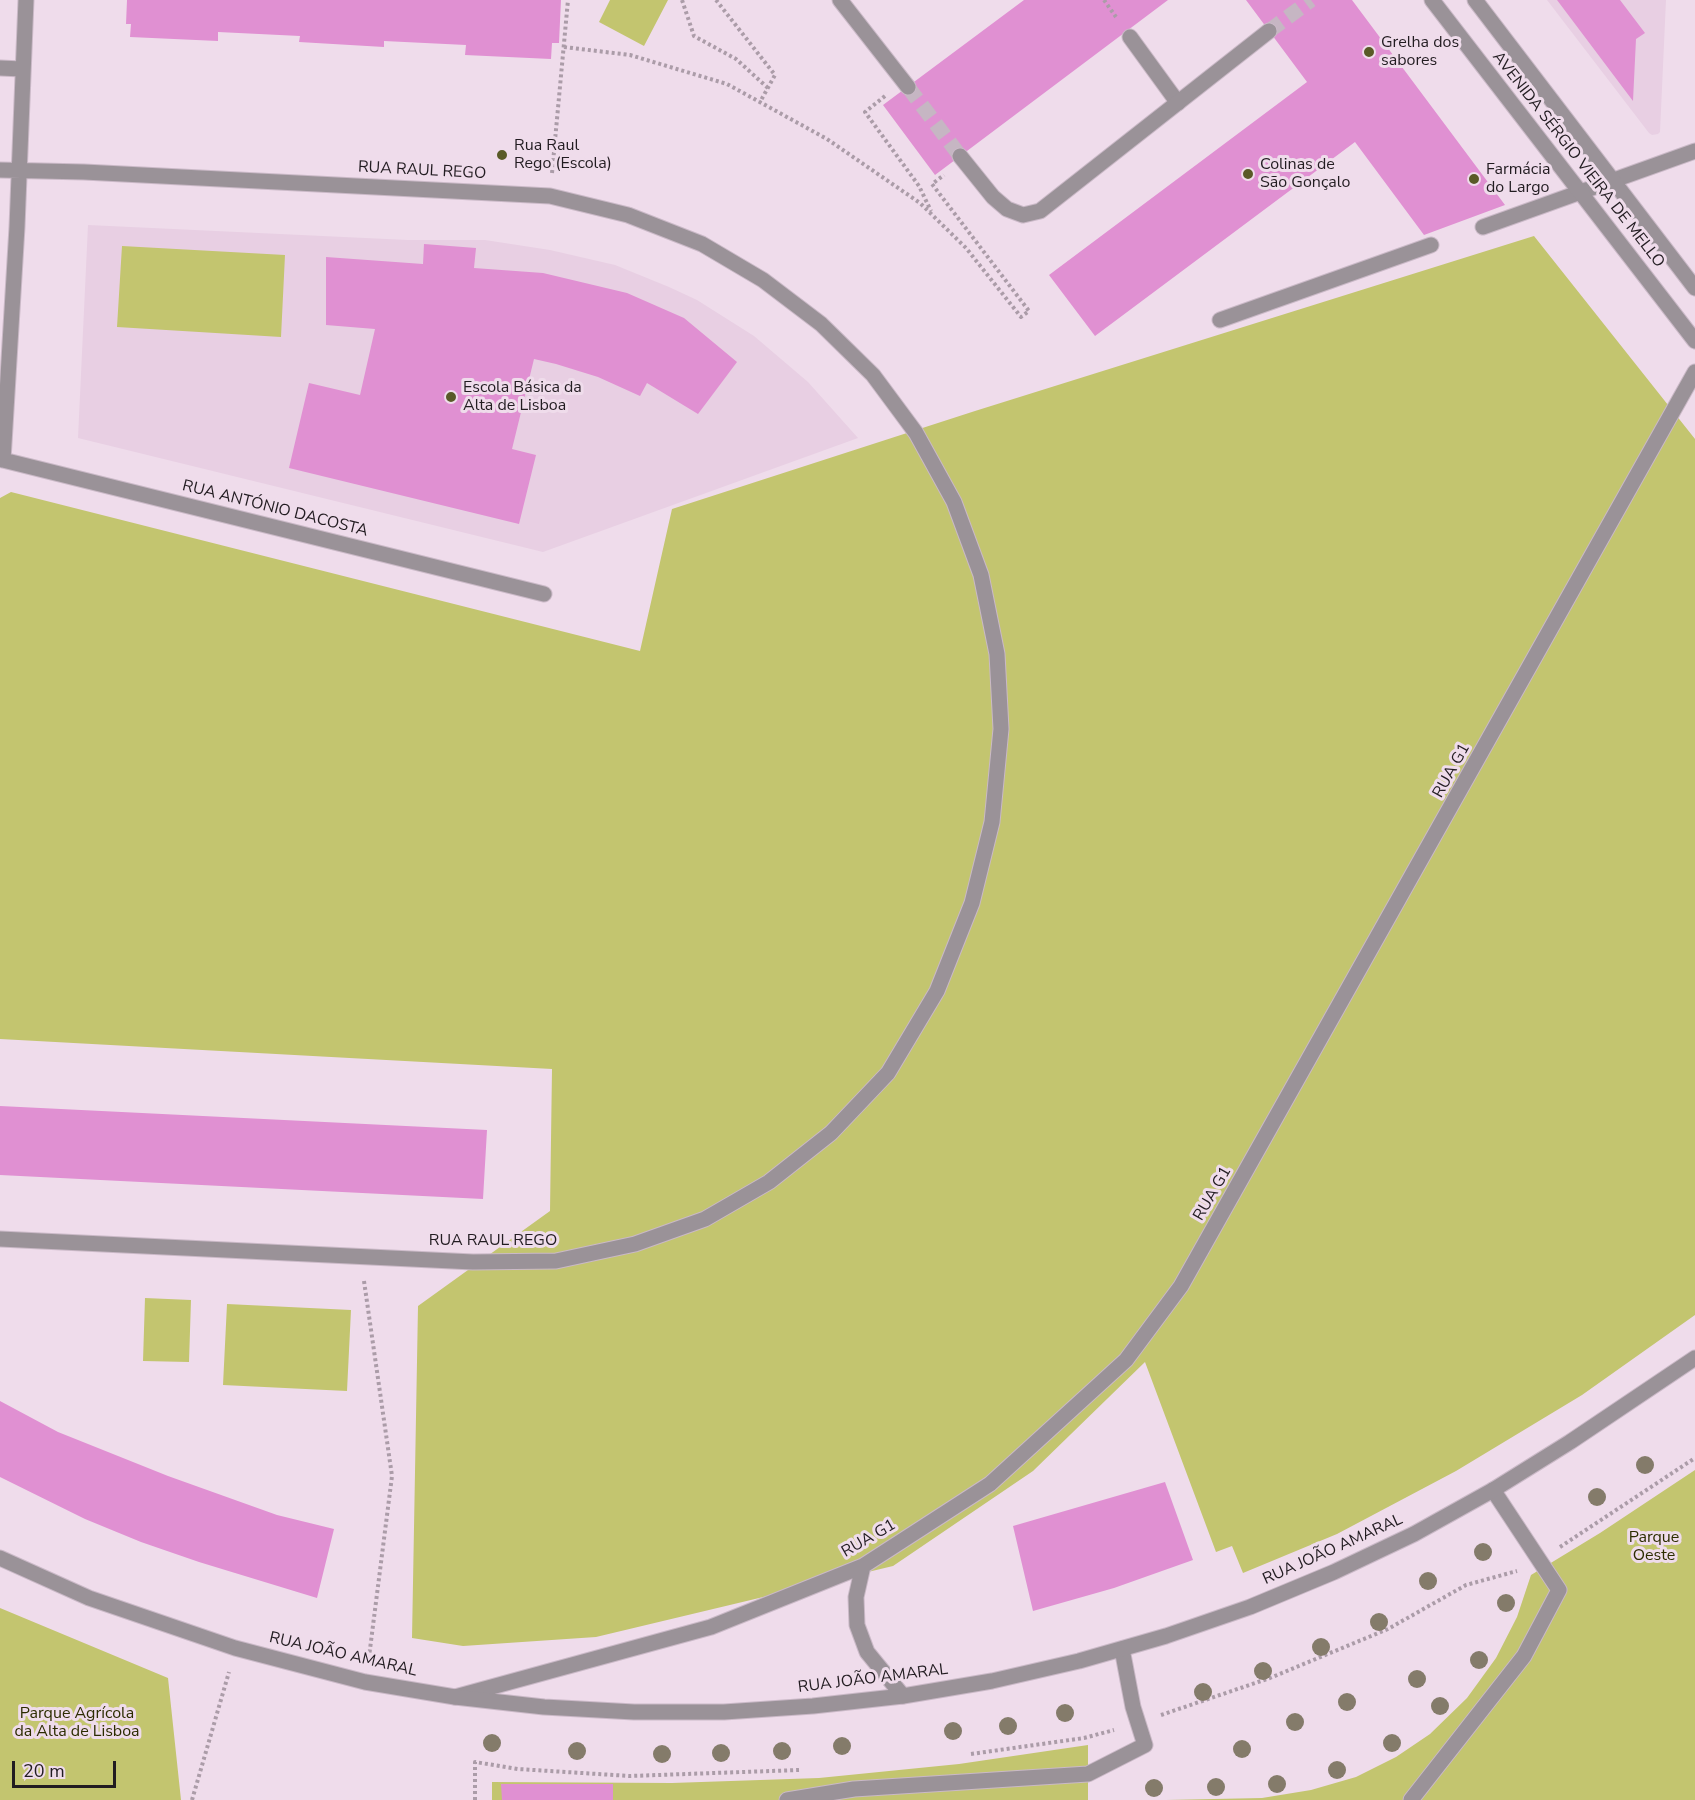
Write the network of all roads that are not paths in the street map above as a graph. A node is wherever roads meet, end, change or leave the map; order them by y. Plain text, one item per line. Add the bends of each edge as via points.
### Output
1 (26, 0) edge
2 (840, 0) edge
3 (1432, 0) edge
4 (1475, 0) edge
5 (1269, 31) tunnel mouth
6 (1130, 37) dead end
7 (0, 68) edge
8 (22, 69) junction
9 (908, 87) tunnel mouth
10 (1178, 104) junction
11 (1695, 151) edge
12 (960, 156) tunnel mouth
13 (0, 170) edge
14 (17, 170) junction
15 (1613, 181) junction
16 (1580, 192) junction
17 (1483, 227) dead end
18 (1431, 245) dead end
19 (1695, 288) edge
20 (1220, 320) dead end
21 (1695, 341) edge
22 (1695, 372) edge
23 (2, 462) edge
24 (544, 594) dead end
25 (0, 1239) edge
26 (1695, 1358) edge
27 (1493, 1490) junction
28 (0, 1558) edge
29 (862, 1566) junction
30 (1122, 1649) junction
31 (455, 1696) junction
32 (903, 1696) junction
33 (787, 1800) edge
34 (1411, 1800) edge

1 - 8 street
2 - 9 street
3 - 16 street, AVENIDA SÉRGIO VIEIRA DE MELLO
4 - 15 street, AVENIDA SÉRGIO VIEIRA DE MELLO
5 - 10 street
6 - 10 street
7 - 8 street
8 - 14 street
10 - 12 street via 1040,211 1023,215 1007,209
11 - 15 street
13 - 14 street, RUA RAUL REGO
14 - 23 street
14 - 25 street, RUA RAUL REGO via 550,196 628,214 702,244 763,280 821,324 873,375 916,433 958,513 981,575 997,654 1001,729 992,822 972,903 937,991 888,1073 831,1133 769,1182 705,1219 634,1244 555,1261 473,1262
15 - 16 street
15 - 19 street, AVENIDA SÉRGIO VIEIRA DE MELLO
16 - 17 street
16 - 21 street, AVENIDA SÉRGIO VIEIRA DE MELLO
18 - 20 street
22 - 29 street, RUA G1 via 1181,1286 1126,1360 990,1485
23 - 24 street, RUA ANTÓNIO DACOSTA
26 - 27 street, RUA JOÃO AMARAL
27 - 30 street, RUA JOÃO AMARAL via 1334,1572 1250,1607
27 - 34 street via 1559,1590 1524,1656
28 - 31 street, RUA JOÃO AMARAL via 89,1598 235,1648 365,1682
29 - 31 street, RUA G1 via 711,1626
29 - 32 street via 856,1597 857,1625 867,1652
30 - 32 street, RUA JOÃO AMARAL via 992,1681
30 - 33 street via 1144,1745 1088,1774 854,1789
31 - 32 street, RUA JOÃO AMARAL via 544,1707 724,1712

